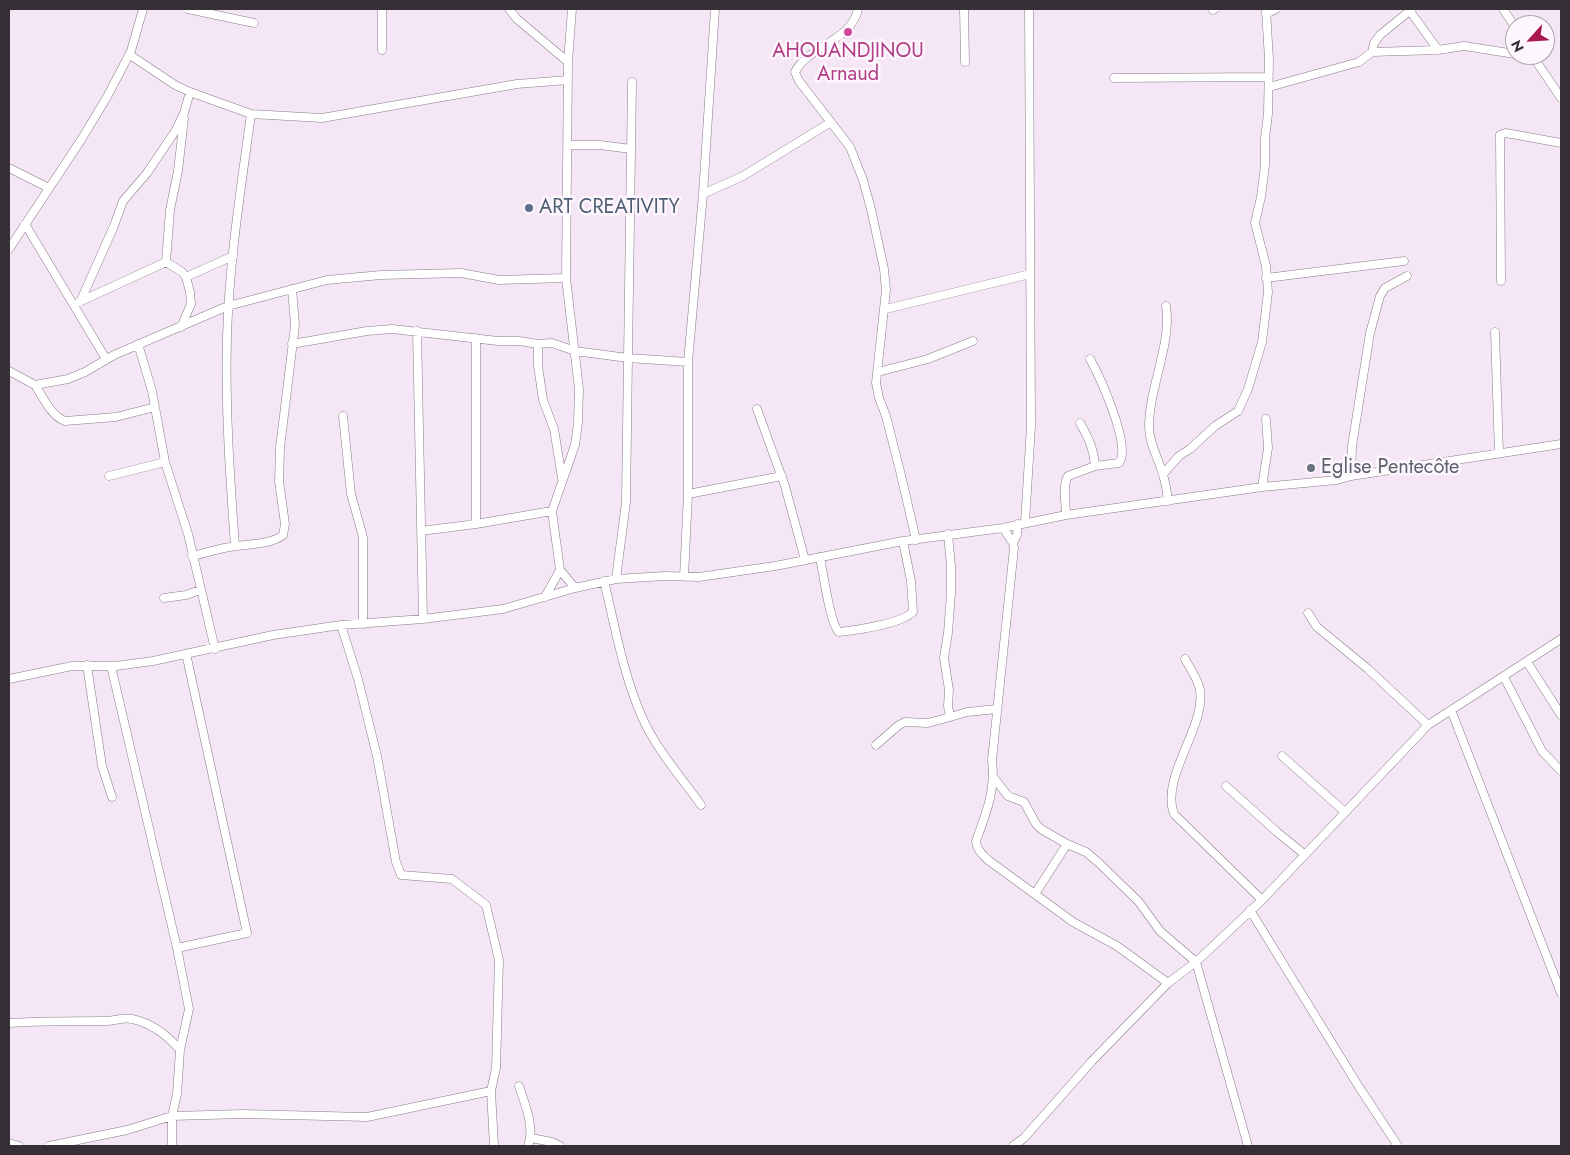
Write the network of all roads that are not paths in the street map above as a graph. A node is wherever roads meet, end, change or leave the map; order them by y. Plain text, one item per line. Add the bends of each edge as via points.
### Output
1 (143, 9) edge
2 (188, 9) edge
3 (382, 9) edge
4 (508, 9) edge
5 (572, 9) edge
6 (715, 9) edge
7 (858, 9) edge
8 (964, 9) edge
9 (1029, 9) edge
10 (1276, 9) edge
11 (1411, 10) edge
12 (1266, 11) edge
13 (254, 23) dead end
14 (382, 50) dead end
15 (1438, 50) junction
16 (1372, 52) junction
17 (1505, 52) edge
18 (130, 55) junction
19 (568, 62) junction
20 (964, 62) dead end
21 (1539, 65) edge
22 (1268, 76) junction
23 (1114, 78) dead end
24 (568, 80) junction
25 (632, 82) dead end
26 (1268, 87) junction
27 (190, 92) junction
28 (1561, 98) edge
29 (184, 113) junction
30 (250, 114) junction
31 (831, 122) junction
32 (1561, 142) edge
33 (568, 145) junction
34 (631, 149) junction
35 (9, 168) edge
36 (49, 188) junction
37 (703, 194) junction
38 (25, 224) junction
39 (9, 249) edge
40 (233, 256) junction
41 (1404, 261) dead end
42 (166, 262) junction
43 (1030, 274) junction
44 (1407, 276) dead end
45 (186, 277) junction
46 (566, 278) junction
47 (1266, 278) junction
48 (1501, 281) dead end
49 (292, 289) junction
50 (78, 303) junction
51 (228, 306) junction
52 (1166, 306) dead end
53 (886, 309) junction
54 (181, 327) junction
55 (417, 331) junction
56 (1495, 332) dead end
57 (476, 338) junction
58 (973, 341) dead end
59 (138, 344) junction
60 (292, 344) junction
61 (538, 344) junction
62 (575, 351) junction
63 (628, 358) junction
64 (106, 359) junction
65 (1090, 359) dead end
66 (688, 362) junction
67 (9, 371) edge
68 (878, 372) junction
69 (35, 385) junction
70 (155, 407) junction
71 (757, 410) dead end
72 (342, 416) dead end
73 (1266, 419) dead end
74 (1080, 423) dead end
75 (1561, 444) edge
76 (1499, 453) junction
77 (165, 462) junction
78 (1095, 466) junction
79 (1163, 474) junction
80 (109, 476) dead end
81 (782, 476) junction
82 (1351, 476) junction
83 (562, 480) junction
84 (1262, 487) junction
85 (688, 494) junction
86 (1168, 501) junction
87 (552, 511) junction
88 (1066, 515) junction
89 (1022, 523) junction
90 (476, 524) junction
91 (1003, 528) junction
92 (421, 532) junction
93 (948, 534) junction
94 (916, 540) junction
95 (903, 541) junction
96 (1013, 543) junction
97 (235, 546) junction
98 (192, 556) junction
99 (820, 557) junction
100 (804, 560) junction
101 (560, 570) junction
102 (684, 577) junction
103 (616, 579) junction
104 (604, 581) junction
105 (575, 588) junction
106 (200, 590) junction
107 (545, 597) junction
108 (164, 598) dead end
109 (1308, 613) dead end
110 (424, 619) junction
111 (363, 624) junction
112 (341, 625) junction
113 (1561, 639) edge
114 (215, 649) junction
115 (187, 658) dead end
116 (1185, 659) dead end
117 (1527, 662) junction
118 (87, 665) junction
119 (111, 666) junction
120 (1504, 676) junction
121 (9, 679) edge
122 (997, 708) junction
123 (1451, 710) junction
124 (1561, 715) edge
125 (950, 717) junction
126 (1428, 725) junction
127 (876, 745) dead end
128 (1282, 756) dead end
129 (1561, 771) edge
130 (994, 778) junction
131 (1226, 786) dead end
132 (112, 797) dead end
133 (701, 805) dead end
134 (1345, 812) junction
135 (1067, 844) junction
136 (1304, 854) junction
137 (1035, 894) junction
138 (1262, 900) junction
139 (1250, 910) junction
140 (178, 948) junction
141 (1196, 962) junction
142 (1168, 983) junction
143 (1561, 993) edge
144 (9, 1023) edge
145 (180, 1050) junction
146 (519, 1086) dead end
147 (491, 1091) junction
148 (172, 1116) junction
149 (531, 1138) junction
150 (1024, 1138) junction
151 (9, 1143) edge
152 (19, 1146) edge
153 (49, 1146) edge
154 (172, 1146) edge
155 (494, 1146) edge
156 (528, 1146) edge
157 (560, 1146) edge
158 (1013, 1146) edge
159 (1020, 1146) edge
160 (1248, 1146) edge
161 (1398, 1146) edge

1 - 18 street
2 - 13 street
3 - 14 street
4 - 19 street
5 - 19 street
6 - 37 street
7 - 31 street via 844,32 798,65 795,72
8 - 20 street
9 - 43 street
10 - 12 street
11 - 15 street
11 - 16 street via 1380,35
12 - 22 street
15 - 16 street
15 - 17 street via 1464,46
16 - 26 street via 1359,62
18 - 27 street
18 - 36 street via 97,114
19 - 24 street
21 - 28 street
22 - 23 street
22 - 26 street
24 - 30 street via 517,84 322,118
24 - 33 street
25 - 34 street
26 - 47 street via 1265,165 1255,223
27 - 29 street
27 - 30 street
29 - 42 street
29 - 50 street via 147,173 123,201
30 - 40 street
31 - 37 street via 743,176
31 - 53 street via 850,147 863,180 884,269
32 - 48 street via 1506,133 1500,135
33 - 34 street
33 - 46 street
34 - 63 street
35 - 36 street
36 - 38 street
37 - 66 street
38 - 39 street
38 - 50 street
40 - 45 street
40 - 51 street
41 - 47 street
42 - 45 street
42 - 50 street
43 - 53 street
43 - 89 street via 1031,426
44 - 82 street via 1385,288 1380,296 1370,333 1352,446
45 - 54 street via 192,299
46 - 49 street via 499,280 461,273 381,275 327,280
46 - 62 street
47 - 79 street via 1268,292 1262,342 1238,411 1179,456
49 - 51 street
49 - 60 street via 295,325
50 - 64 street
51 - 54 street
51 - 97 street via 226,395
52 - 79 street via 1167,327 1152,395 1149,429
53 - 68 street
54 - 59 street
55 - 57 street
55 - 60 street via 367,331
55 - 92 street
56 - 76 street
57 - 61 street
57 - 90 street
58 - 68 street via 928,359
59 - 64 street
59 - 70 street
60 - 97 street via 280,448 284,531 280,538 274,540
61 - 62 street via 552,343
61 - 83 street via 543,400 554,429
62 - 63 street
62 - 83 street via 578,423 575,445
63 - 66 street
63 - 103 street via 626,502
64 - 69 street via 68,379
65 - 78 street via 1110,402 1122,459 1118,463
66 - 85 street
67 - 69 street
68 - 94 street via 879,398
69 - 70 street via 53,413 65,421 116,417
70 - 77 street
71 - 81 street
72 - 111 street via 351,494 362,537
73 - 84 street via 1268,448
74 - 78 street via 1091,444
75 - 76 street
76 - 82 street
77 - 80 street
77 - 98 street
78 - 88 street via 1074,472 1066,479
79 - 86 street
81 - 85 street
81 - 100 street
82 - 84 street
83 - 87 street
84 - 86 street
85 - 102 street
86 - 88 street
87 - 90 street
87 - 101 street
88 - 89 street
89 - 91 street
89 - 96 street
90 - 92 street
91 - 93 street
91 - 96 street
92 - 110 street
93 - 94 street
93 - 125 street via 951,592 944,658
94 - 95 street
95 - 99 street
95 - 99 street via 913,612 901,620 857,630 839,632 835,629
96 - 122 street
97 - 98 street
98 - 106 street
99 - 100 street
100 - 102 street
101 - 105 street
101 - 107 street
102 - 103 street
103 - 104 street
104 - 105 street
104 - 133 street via 631,690 643,718 658,746
105 - 107 street
106 - 108 street
106 - 114 street
107 - 110 street via 503,609
109 - 126 street via 1317,627
110 - 111 street
111 - 112 street
112 - 114 street via 273,635
112 - 147 street via 377,756 401,875 452,878 486,905 499,960 496,1068
113 - 117 street
114 - 119 street
115 - 140 street via 247,933
116 - 138 street via 1200,689 1200,700 1170,803 1174,814
117 - 120 street
117 - 124 street
118 - 119 street
118 - 121 street
118 - 132 street via 102,766
119 - 140 street
120 - 123 street
120 - 129 street via 1542,751
122 - 125 street
122 - 130 street via 992,760
123 - 126 street
123 - 143 street
125 - 127 street via 928,723 905,722
126 - 134 street
128 - 134 street
130 - 135 street via 1008,796 1024,802 1041,829
130 - 137 street via 977,847 988,860
131 - 136 street
134 - 136 street
135 - 137 street
135 - 141 street via 1086,852 1100,864 1139,902 1160,931
136 - 138 street
137 - 142 street
138 - 139 street
139 - 141 street
139 - 161 street
140 - 145 street via 189,1009
141 - 142 street
141 - 160 street
142 - 150 street via 1092,1061
144 - 145 street via 131,1018 160,1031
145 - 148 street
146 - 149 street
147 - 148 street via 367,1117
147 - 155 street
148 - 153 street via 127,1130
148 - 154 street
149 - 156 street
149 - 157 street
150 - 158 street
150 - 159 street
151 - 152 street

